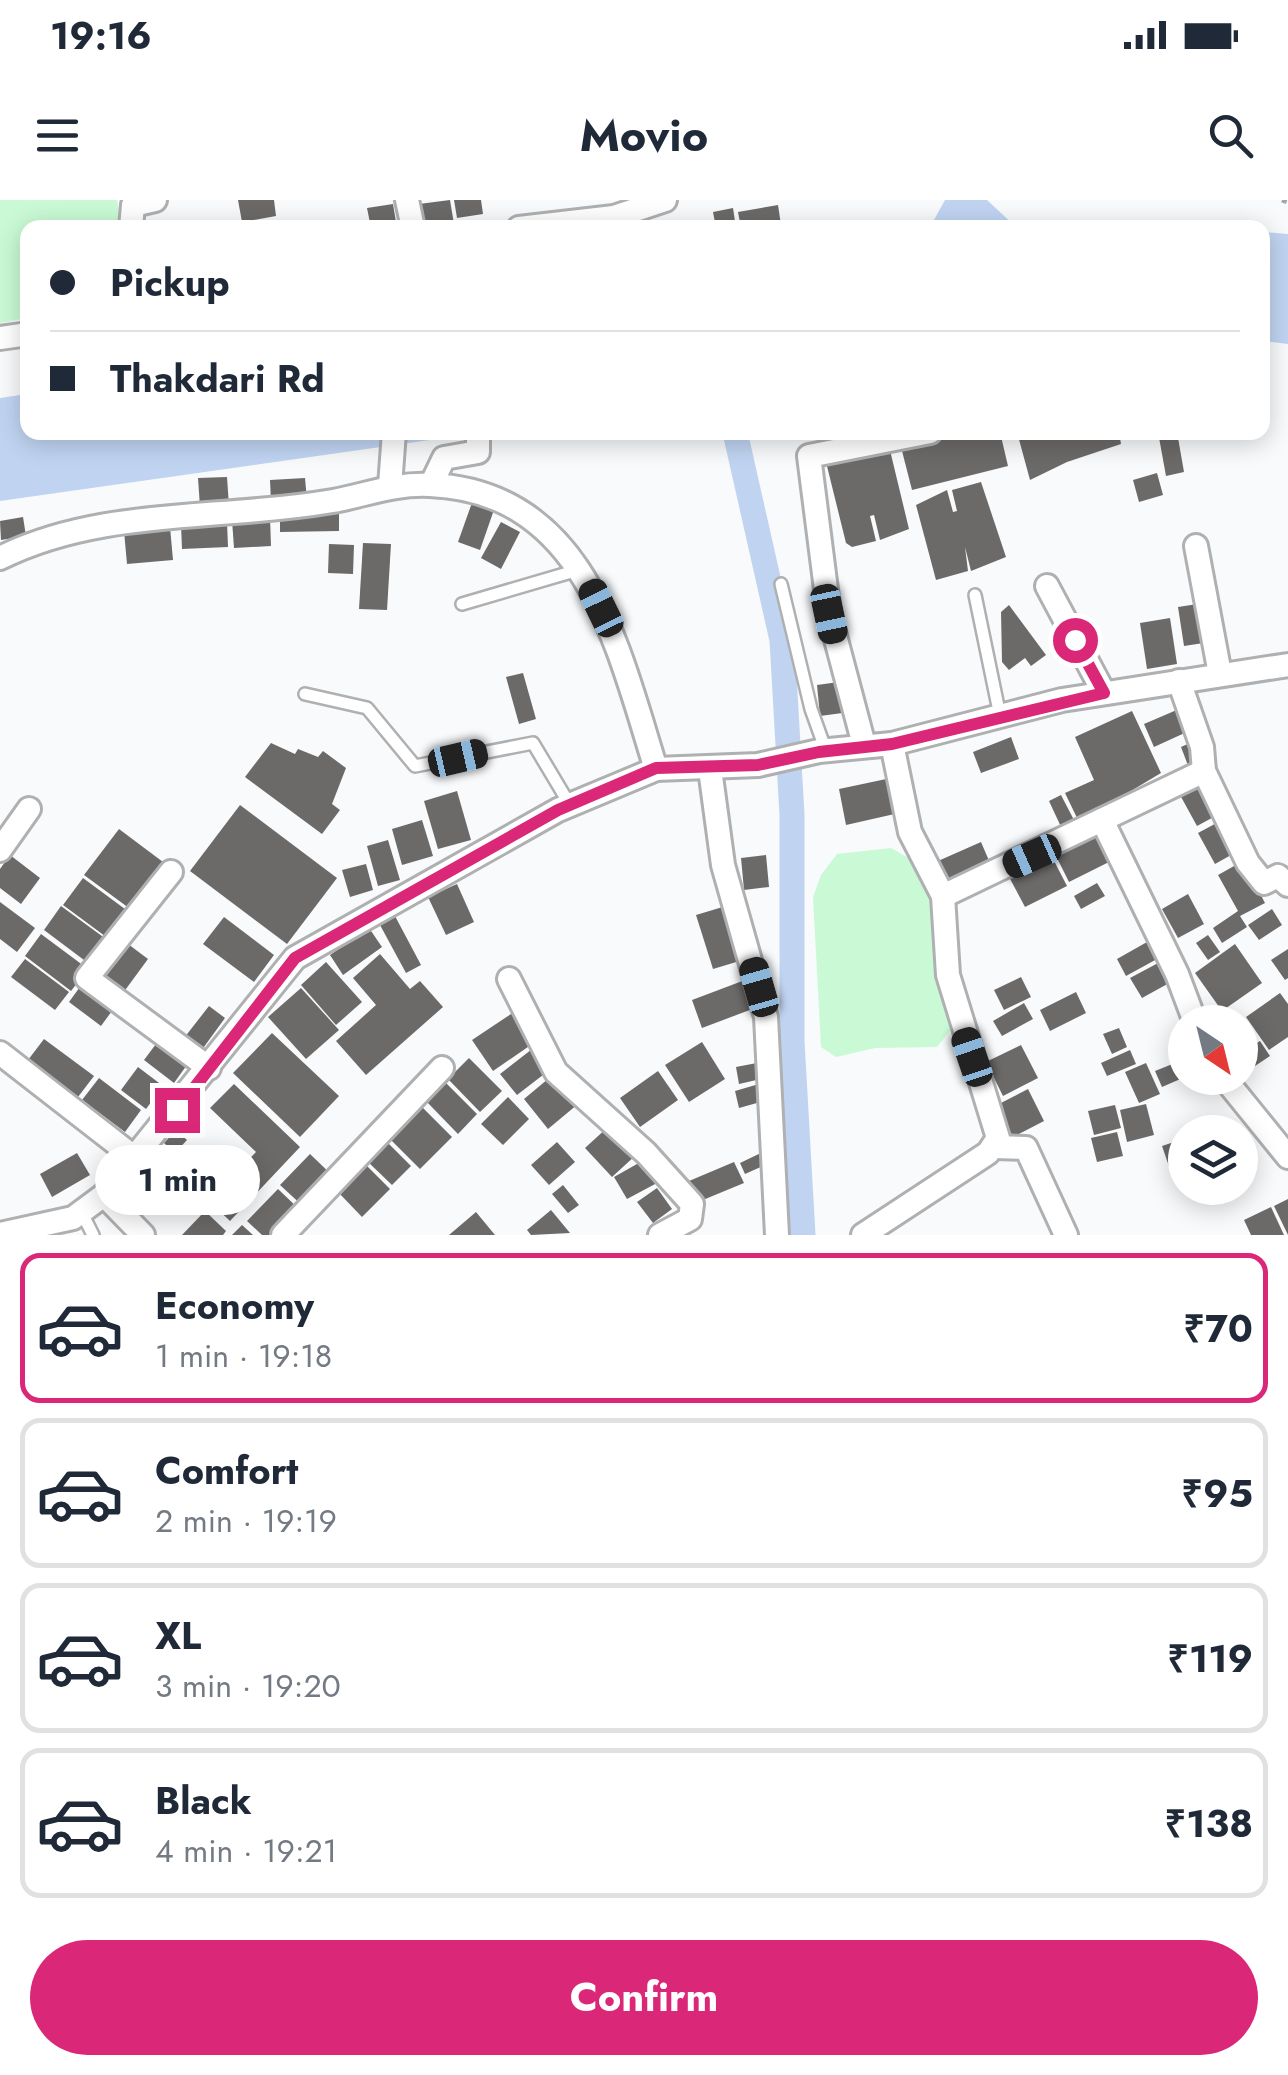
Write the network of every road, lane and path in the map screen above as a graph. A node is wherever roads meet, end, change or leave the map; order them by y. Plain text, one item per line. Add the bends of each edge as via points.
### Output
1 (154, 200) edge
2 (666, 200) edge
3 (132, 220) edge
4 (588, 220) edge
5 (394, 440) edge
6 (478, 440) edge
7 (890, 440) edge
8 (431, 484) junction
9 (390, 486) junction
10 (1196, 546) dead end
11 (0, 558) edge
12 (581, 569) junction
13 (781, 584) dead end
14 (1047, 586) dead end
15 (975, 594) dead end
16 (462, 604) dead end
17 (1288, 665) edge
18 (1220, 674) junction
19 (1179, 681) junction
20 (1104, 693) junction
21 (305, 694) dead end
22 (1000, 716) junction
23 (892, 744) junction
24 (864, 745) junction
25 (822, 751) junction
26 (656, 768) junction
27 (710, 769) junction
28 (1204, 771) junction
29 (570, 805) junction
30 (30, 809) dead end
31 (1102, 820) junction
32 (0, 850) edge
33 (171, 872) dead end
34 (1288, 885) edge
35 (943, 896) junction
36 (509, 979) dead end
37 (1189, 1005) edge
38 (0, 1054) edge
39 (209, 1068) junction
40 (442, 1068) dead end
41 (1238, 1095) edge
42 (995, 1147) junction
43 (1288, 1157) edge
44 (136, 1158) junction
45 (104, 1195) junction
46 (82, 1213) junction
47 (0, 1234) edge
48 (93, 1235) edge
49 (143, 1235) edge
50 (283, 1235) edge
51 (660, 1235) edge
52 (777, 1235) edge
53 (863, 1235) edge
54 (1066, 1235) edge

1 - 3 street via 133,205
2 - 4 street
5 - 9 street
6 - 8 street via 478,452 449,456
7 - 24 street via 810,456 829,614
8 - 9 street
8 - 12 street via 505,502 551,535
9 - 11 street via 334,501 175,515 43,536
10 - 18 street
12 - 16 lane
12 - 26 street via 613,632
13 - 25 lane
14 - 20 street
15 - 22 lane
17 - 18 street
18 - 19 street
19 - 20 street
19 - 28 street
20 - 22 street
21 - 29 lane via 366,708 415,766 533,743
22 - 23 street
23 - 24 street
23 - 35 street via 910,832
24 - 25 street
25 - 27 street
26 - 27 street
26 - 29 street
27 - 52 street via 722,865 766,1017
28 - 31 street
28 - 34 street via 1248,863 1262,882 1278,876
29 - 39 street via 295,958
30 - 32 street
31 - 35 street
31 - 37 street
33 - 39 street via 87,978
35 - 42 street via 948,975 996,1124
36 - 51 street via 556,1072 692,1204 690,1218
38 - 44 street
39 - 44 street
40 - 50 street
41 - 43 street
42 - 53 street
42 - 54 street via 1026,1148
44 - 45 street
45 - 46 street
45 - 49 street
46 - 47 street
46 - 48 lane

